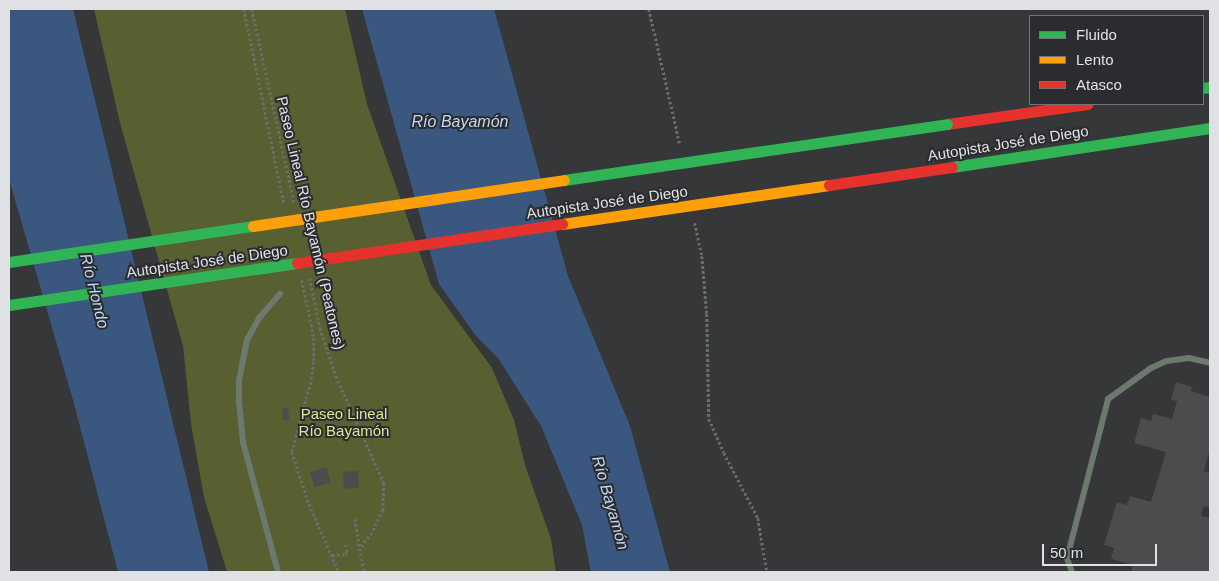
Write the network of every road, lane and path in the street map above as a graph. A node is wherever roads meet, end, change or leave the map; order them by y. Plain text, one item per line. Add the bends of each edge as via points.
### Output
1 (252, 9) edge
2 (649, 9) edge
3 (1081, 105) edge
4 (1210, 128) edge
5 (681, 150) dead end
6 (296, 208) dead end
7 (694, 218) dead end
8 (9, 262) edge
9 (309, 275) dead end
10 (280, 294) dead end
11 (9, 305) edge
12 (1210, 363) edge
13 (355, 519) dead end
14 (345, 544) dead end
15 (361, 547) junction
16 (332, 555) dead end
17 (278, 572) edge
18 (364, 572) edge
19 (767, 572) edge
20 (1072, 572) edge

1 - 6 path, Paseo Lineal Río Bayamón (Peatones)
2 - 5 path
3 - 8 highway, Autopista José de Diego, bridge
4 - 11 highway, Autopista José de Diego, bridge
7 - 19 path via 702,256 707,314 709,419 758,518
9 - 15 path, Paseo Lineal Río Bayamón (Peatones) via 320,328 334,370 384,483 382,510 372,534
10 - 17 lane via 259,318 247,340 239,380 243,442
12 - 20 lane via 1189,358 1167,361 1151,368 1108,398 1067,558
13 - 15 path
14 - 16 path via 345,554
15 - 18 path

